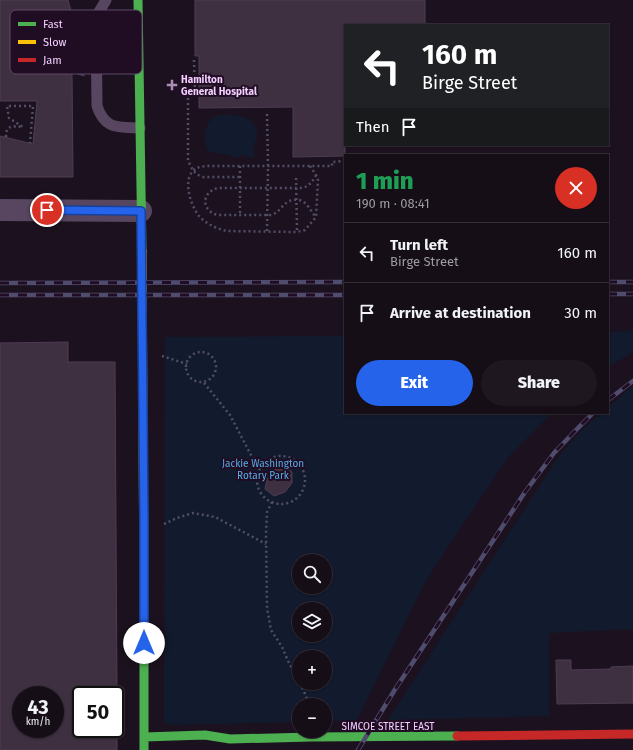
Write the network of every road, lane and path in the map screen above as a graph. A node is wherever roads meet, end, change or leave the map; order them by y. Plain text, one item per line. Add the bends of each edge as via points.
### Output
1 (106, 0) edge
2 (138, 0) edge
3 (100, 10) edge
4 (138, 10) edge
5 (194, 60) dead end
6 (97, 74) edge
7 (139, 74) edge
8 (267, 112) dead end
9 (140, 128) junction
10 (6, 137) dead end
11 (30, 143) dead end
12 (344, 161) edge
13 (240, 166) junction
14 (268, 166) junction
15 (310, 166) junction
16 (193, 170) junction
17 (316, 175) junction
18 (240, 177) junction
19 (296, 178) dead end
20 (240, 188) junction
21 (268, 188) junction
22 (296, 188) junction
23 (296, 200) junction
24 (0, 210) edge
25 (141, 211) junction
26 (240, 215) junction
27 (267, 215) junction
28 (316, 216) junction
29 (267, 231) junction
30 (296, 232) junction
31 (204, 383) junction
32 (263, 466) junction
33 (272, 502) junction
34 (144, 534) junction
35 (266, 544) junction
36 (292, 669) edge
37 (633, 734) edge
38 (144, 737) junction
39 (144, 750) edge

1 - 3 lane
2 - 4 main road
5 - 16 path via 194,95 188,95 188,160
6 - 9 lane via 99,113 108,124 115,127
7 - 9 main road
8 - 14 path
9 - 25 main road
10 - 11 path via 7,129 23,127 9,118 7,106 33,106
12 - 15 path via 332,162 332,166
13 - 14 path
13 - 16 path via 205,166
13 - 18 path
14 - 15 path
14 - 21 path
15 - 17 path
16 - 18 path via 198,176 203,177
16 - 29 path via 188,185 195,209 203,220 226,231
17 - 22 path via 308,186
17 - 28 path
18 - 20 path
19 - 22 path
20 - 21 path
20 - 26 path
20 - 26 path via 214,189 205,200 208,210 213,214
21 - 22 path
21 - 27 path
22 - 23 path
23 - 27 path via 287,202 276,214
23 - 28 path via 306,204
23 - 30 path
24 - 25 street
25 - 34 main road
26 - 27 path
27 - 29 path
28 - 30 path via 305,230
29 - 30 path
31 - 31 path via 216,373 217,366 209,354 202,352 194,354 188,360 186,368 189,376 196,382
31 - 32 path via 230,415 252,457
32 - 33 path via 259,472 258,486 266,499
32 - 33 path via 275,457 290,458 297,462 304,474 304,489 300,496 287,504
33 - 35 path via 267,512
34 - 35 path via 193,513 216,517
34 - 38 main road
35 - 36 path via 267,608 271,630
37 - 38 main road, SIMCOE STREET EAST via 230,739 205,736
38 - 39 main road

